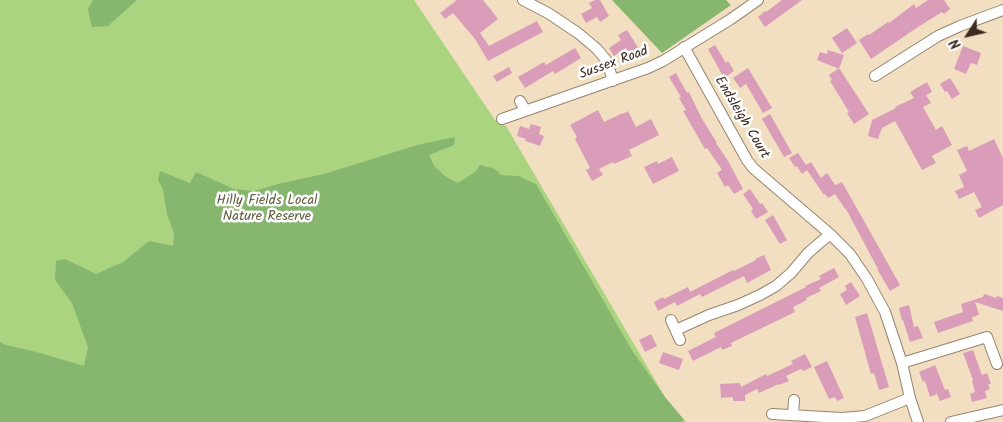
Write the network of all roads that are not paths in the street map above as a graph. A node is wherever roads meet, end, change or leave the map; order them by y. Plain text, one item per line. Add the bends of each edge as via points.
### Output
1 (523, 0) edge
2 (758, 0) edge
3 (1003, 10) edge
4 (684, 47) junction
5 (875, 76) dead end
6 (613, 81) junction
7 (502, 118) dead end
8 (830, 234) junction
9 (671, 320) dead end
10 (676, 330) junction
11 (680, 340) dead end
12 (902, 363) junction
13 (997, 364) dead end
14 (910, 398) junction
15 (794, 400) dead end
16 (1003, 410) edge
17 (772, 414) dead end
18 (793, 415) junction
19 (918, 422) edge
20 (951, 422) edge

1 - 6 street via 556,18 597,49 607,61
2 - 4 street, Sussex Road
3 - 5 street via 938,36
4 - 6 street, Sussex Road via 663,61
4 - 8 street, Endsleigh Court via 753,168
6 - 7 street, Sussex Road via 522,106
8 - 10 street via 776,286 760,296
8 - 12 street, Endsleigh Court via 850,254 867,279 885,312
9 - 10 street
10 - 11 street
12 - 13 street via 987,337
12 - 14 street, Endsleigh Court
14 - 18 street via 865,416
14 - 19 street, Endsleigh Court
15 - 18 street
16 - 20 street
17 - 18 street

